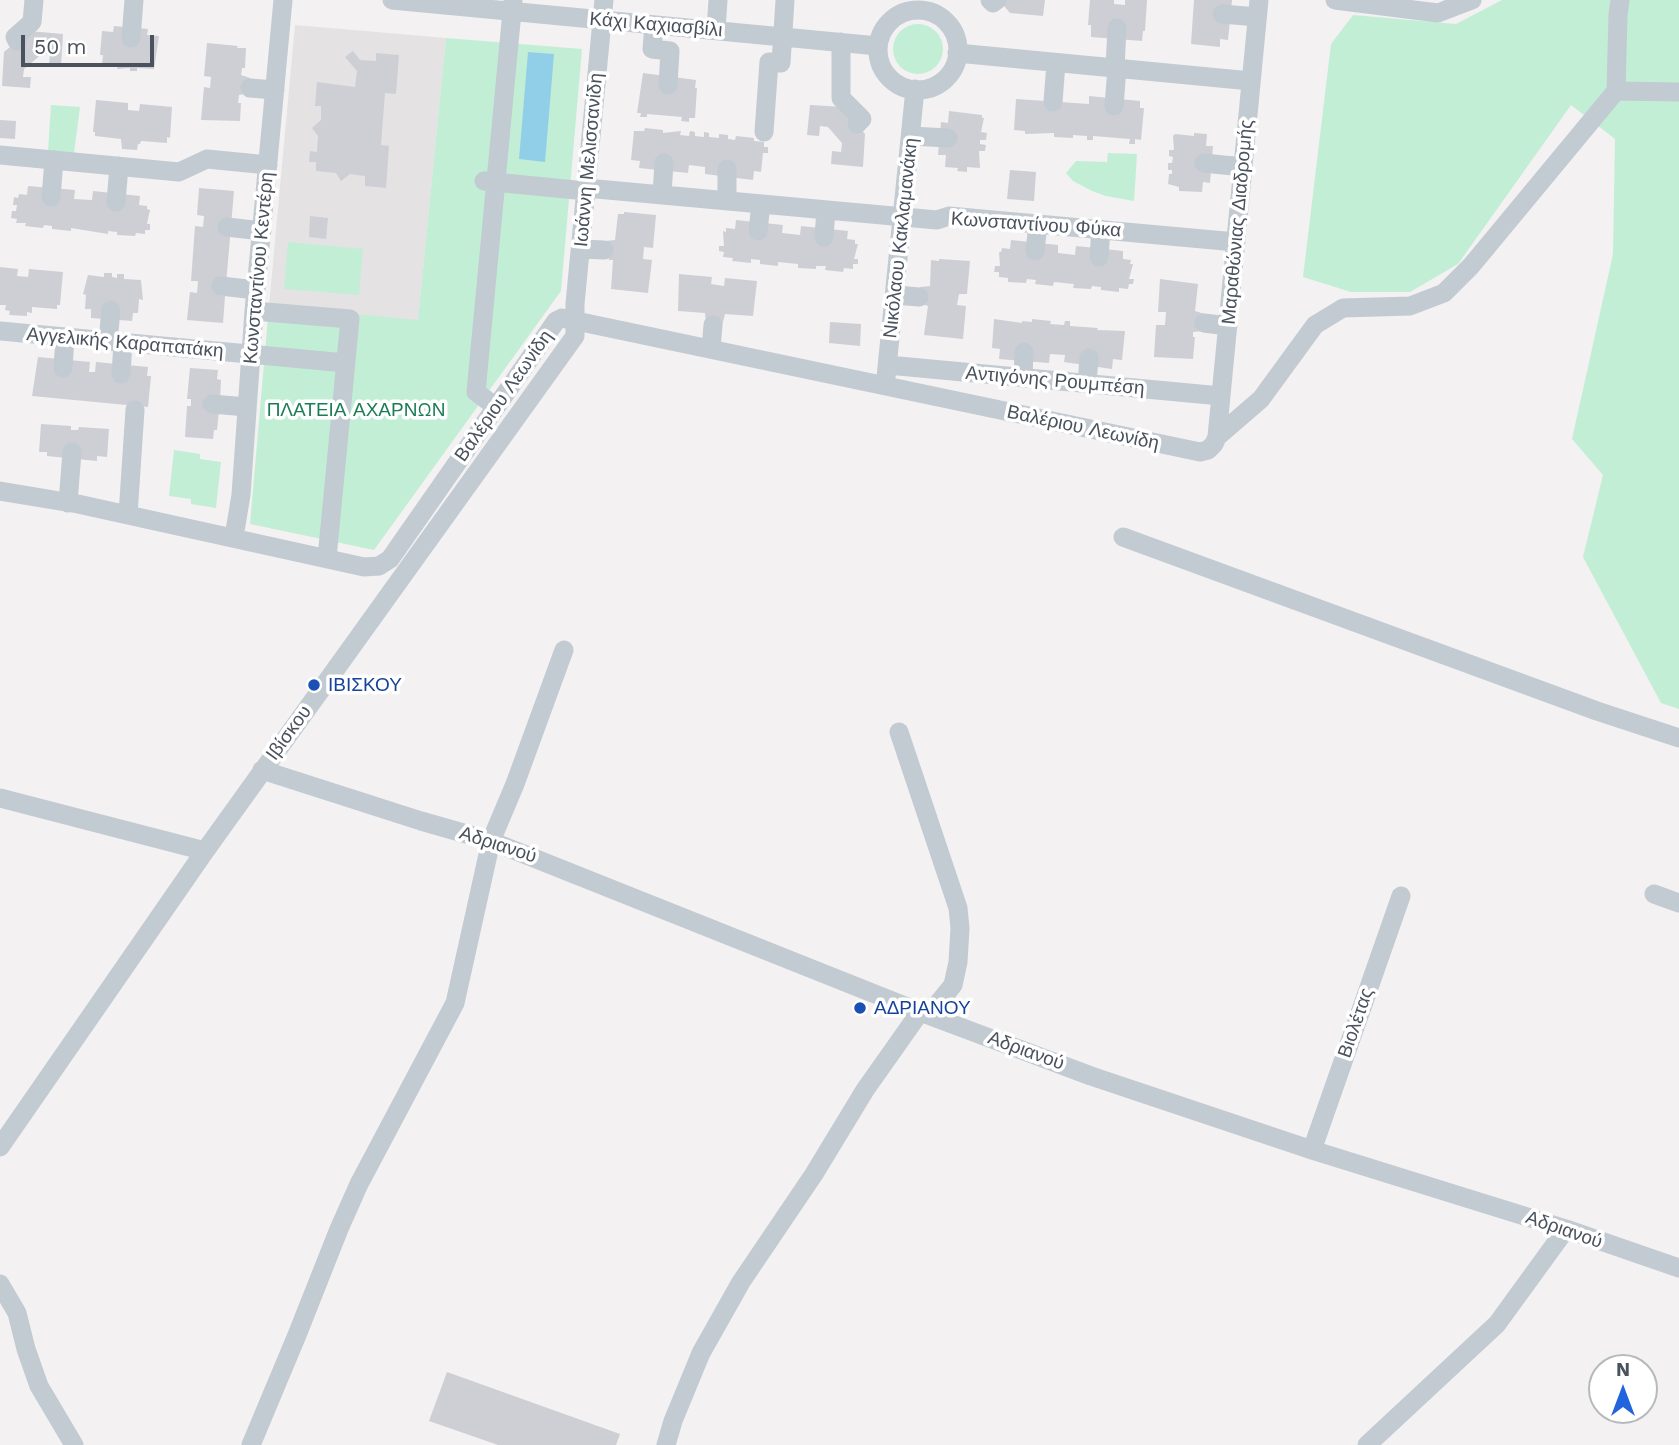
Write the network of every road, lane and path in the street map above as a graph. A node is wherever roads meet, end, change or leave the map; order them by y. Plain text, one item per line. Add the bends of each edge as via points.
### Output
1 (34, 0) edge
2 (135, 0) edge
3 (284, 0) edge
4 (392, 0) edge
5 (718, 0) edge
6 (785, 0) edge
7 (990, 0) edge
8 (997, 0) edge
9 (1335, 0) edge
10 (1472, 0) edge
11 (1620, 0) edge
12 (922, 5) edge
13 (513, 6) edge
14 (1258, 9) edge
15 (603, 10) edge
16 (1222, 14) dead end
17 (654, 25) junction
18 (1117, 28) dead end
19 (716, 30) junction
20 (783, 37) junction
21 (131, 38) dead end
22 (17, 41) dead end
23 (841, 42) junction
24 (878, 46) junction
25 (957, 53) junction
26 (1056, 63) junction
27 (1116, 68) junction
28 (1251, 81) junction
29 (668, 85) dead end
30 (250, 88) dead end
31 (915, 89) junction
32 (275, 90) junction
33 (1616, 90) junction
34 (1679, 92) edge
35 (1052, 102) dead end
36 (1114, 106) dead end
37 (857, 124) dead end
38 (764, 132) dead end
39 (911, 136) junction
40 (948, 138) dead end
41 (0, 155) edge
42 (54, 160) junction
43 (125, 161) junction
44 (664, 163) dead end
45 (1204, 163) dead end
46 (268, 165) junction
47 (1243, 167) junction
48 (727, 169) dead end
49 (490, 181) junction
50 (586, 189) junction
51 (662, 194) junction
52 (51, 197) dead end
53 (727, 201) junction
54 (116, 202) dead end
55 (761, 204) junction
56 (826, 210) junction
57 (903, 217) junction
58 (1038, 223) junction
59 (227, 227) dead end
60 (1101, 229) junction
61 (262, 231) junction
62 (758, 231) dead end
63 (824, 237) dead end
64 (1236, 242) junction
65 (581, 248) junction
66 (604, 250) dead end
67 (1035, 251) dead end
68 (1099, 257) dead end
69 (221, 286) dead end
70 (256, 290) junction
71 (895, 295) junction
72 (919, 297) dead end
73 (111, 310) dead end
74 (254, 311) junction
75 (576, 320) junction
76 (1204, 323) dead end
77 (713, 325) dead end
78 (11, 326) edge
79 (1228, 326) junction
80 (65, 337) junction
81 (116, 342) junction
82 (711, 349) junction
83 (1024, 352) dead end
84 (250, 355) junction
85 (1090, 358) dead end
86 (346, 363) junction
87 (888, 365) junction
88 (63, 368) dead end
89 (121, 374) dead end
90 (1023, 378) junction
91 (1087, 384) junction
92 (885, 386) junction
93 (1221, 396) junction
94 (212, 404) dead end
95 (247, 407) junction
96 (496, 407) junction
97 (135, 410) dead end
98 (1216, 441) junction
99 (72, 452) dead end
100 (0, 491) edge
101 (68, 503) junction
102 (128, 515) junction
103 (234, 537) junction
104 (1122, 537) dead end
105 (327, 558) junction
106 (564, 650) dead end
107 (899, 732) dead end
108 (1679, 738) edge
109 (262, 770) junction
110 (0, 798) edge
111 (491, 841) junction
112 (205, 851) junction
113 (1654, 894) dead end
114 (1401, 896) dead end
115 (1679, 903) edge
116 (920, 1012) junction
117 (0, 1147) edge
118 (1312, 1150) junction
119 (1566, 1228) junction
120 (1679, 1268) edge
121 (0, 1284) edge
122 (74, 1445) edge
123 (251, 1445) edge
124 (666, 1445) edge
125 (1367, 1445) edge

1 - 22 street via 32,22 15,37
2 - 21 street
3 - 32 street, Κωνσταντίνου Κεντέρη
4 - 13 street, Κάχι Καχιασβίλι
5 - 19 street
6 - 20 street
7 - 8 street
9 - 10 street via 1438,13
11 - 33 street
12 - 24 street via 888,23
12 - 25 street via 952,29
13 - 15 street, Κάχι Καχιασβίλι
13 - 49 street
14 - 16 street
14 - 28 street, Μαραθώνιας Διαδρομής
15 - 17 street, Κάχι Καχιασβίλι
15 - 50 street, Ιωάννη Μελισσανίδη
17 - 19 street, Κάχι Καχιασβίλι
17 - 29 street via 652,49 670,51
18 - 27 street
19 - 20 street, Κάχι Καχιασβίλι
20 - 23 street, Κάχι Καχιασβίλι
20 - 38 street via 781,63 769,62
23 - 24 street, Κάχι Καχιασβίλι
23 - 37 street via 841,98 862,119
24 - 31 street via 883,70 903,87
25 - 26 street
25 - 31 street via 944,80
26 - 27 street
26 - 35 street
27 - 28 street
27 - 36 street
28 - 47 street, Μαραθώνιας Διαδρομής
30 - 32 street
31 - 39 street, Νικόλαου Κακλαμανάκη
32 - 46 street, Κωνσταντίνου Κεντέρη
33 - 34 street
33 - 98 street via 1444,293 1410,306 1343,308 1324,319 1261,399
39 - 40 street
39 - 57 street, Νικόλαου Κακλαμανάκη
41 - 42 street
42 - 43 street
42 - 52 street
43 - 46 street via 179,172 207,159
43 - 54 street
44 - 51 street
45 - 47 street
46 - 61 street, Κωνσταντίνου Κεντέρη
47 - 64 street, Μαραθώνιας Διαδρομής
48 - 53 street
49 - 50 street, Κωνσταντίνου Φύκα
49 - 96 street via 476,392
50 - 51 street, Κωνσταντίνου Φύκα
50 - 65 street, Ιωάννη Μελισσανίδη
51 - 53 street, Κωνσταντίνου Φύκα
53 - 55 street, Κωνσταντίνου Φύκα
55 - 56 street, Κωνσταντίνου Φύκα
55 - 62 street
56 - 57 street, Κωνσταντίνου Φύκα
56 - 63 street
57 - 58 street, Κωνσταντίνου Φύκα
57 - 71 street, Νικόλαου Κακλαμανάκη
58 - 60 street, Κωνσταντίνου Φύκα
58 - 67 street
59 - 61 street
60 - 64 street, Κωνσταντίνου Φύκα
60 - 68 street
61 - 70 street, Κωνσταντίνου Κεντέρη
64 - 79 street, Μαραθώνιας Διαδρομής
65 - 66 street
65 - 75 street, Ιωάννη Μελισσανίδη
69 - 70 street
70 - 74 street, Κωνσταντίνου Κεντέρη
71 - 72 street
71 - 87 street, Νικόλαου Κακλαμανάκη
73 - 81 street
74 - 84 street, Κωνσταντίνου Κεντέρη
74 - 86 street via 350,319
75 - 82 street, Βαλέριου Λεωνίδη
75 - 96 street, Βαλέριου Λεωνίδη via 556,321
75 - 109 street, Ιβίσκου via 575,337
76 - 79 street
77 - 82 street
78 - 80 street, Αγγελικής Καραπατάκη
79 - 93 street, Μαραθώνιας Διαδρομής
80 - 81 street, Αγγελικής Καραπατάκη
80 - 88 street
81 - 84 street, Αγγελικής Καραπατάκη
81 - 89 street
82 - 92 street, Βαλέριου Λεωνίδη
83 - 90 street
84 - 86 street, Αγγελικής Καραπατάκη
84 - 95 street, Κωνσταντίνου Κεντέρη
85 - 91 street
86 - 105 street
87 - 90 street, Αντιγόνης Ρουμπέση
87 - 92 street, Νικόλαου Κακλαμανάκη
90 - 91 street, Αντιγόνης Ρουμπέση
91 - 93 street, Αντιγόνης Ρουμπέση
92 - 98 street, Βαλέριου Λεωνίδη via 1200,452
93 - 98 street, Μαραθώνιας Διαδρομής
94 - 95 street
95 - 103 street, Κωνσταντίνου Κεντέρη
96 - 105 street, Βαλέριου Λεωνίδη via 390,559 364,567
97 - 102 street
99 - 101 street
100 - 101 street, Βαλέριου Λεωνίδη
101 - 102 street, Βαλέριου Λεωνίδη
102 - 103 street, Βαλέριου Λεωνίδη
103 - 105 street, Βαλέριου Λεωνίδη
104 - 108 street
106 - 111 street
107 - 116 street via 949,877 960,928 953,985 935,1007
109 - 111 street, Αδριανού
109 - 112 street, Ιβίσκου
110 - 112 street
111 - 116 street, Αδριανού
111 - 123 street via 455,1003 359,1184
112 - 117 street, Ιβίσκου
113 - 115 street
114 - 118 street, Βιολέτας
116 - 118 street, Αδριανού via 1091,1076
116 - 124 street via 741,1282 702,1353
118 - 119 street, Αδριανού
119 - 120 street, Αδριανού
119 - 125 street via 1497,1324
121 - 122 street via 17,1313 39,1386

